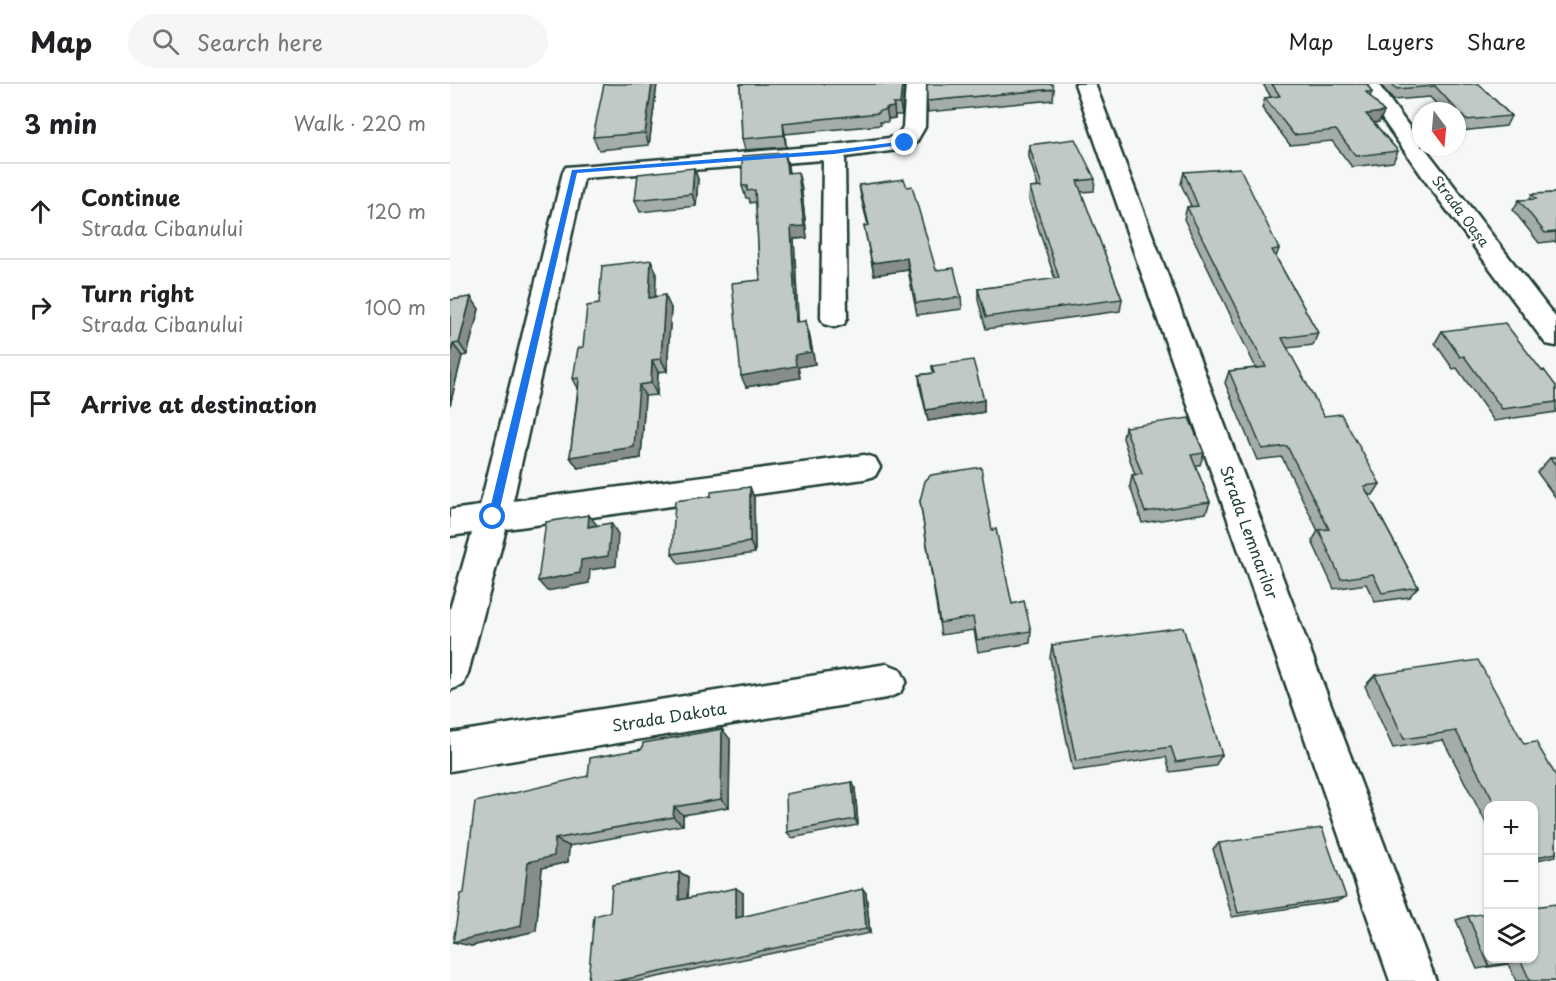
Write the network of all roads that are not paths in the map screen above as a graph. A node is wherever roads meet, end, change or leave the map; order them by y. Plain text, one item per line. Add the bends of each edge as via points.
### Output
1 (916, 84) edge
2 (1085, 84) edge
3 (1368, 84) edge
4 (834, 152) junction
5 (834, 318) dead end
6 (1556, 337) edge
7 (864, 467) dead end
8 (493, 517) junction
9 (450, 523) edge
10 (450, 673) edge
11 (887, 681) dead end
12 (450, 752) edge
13 (1413, 981) edge

1 - 4 street via 914,127 905,143
2 - 13 street, Strada Lemnarilor
3 - 6 street, Strada Oașa
4 - 5 street
4 - 8 street via 574,171
7 - 8 street
8 - 9 street
8 - 10 street
11 - 12 street, Strada Dakota

